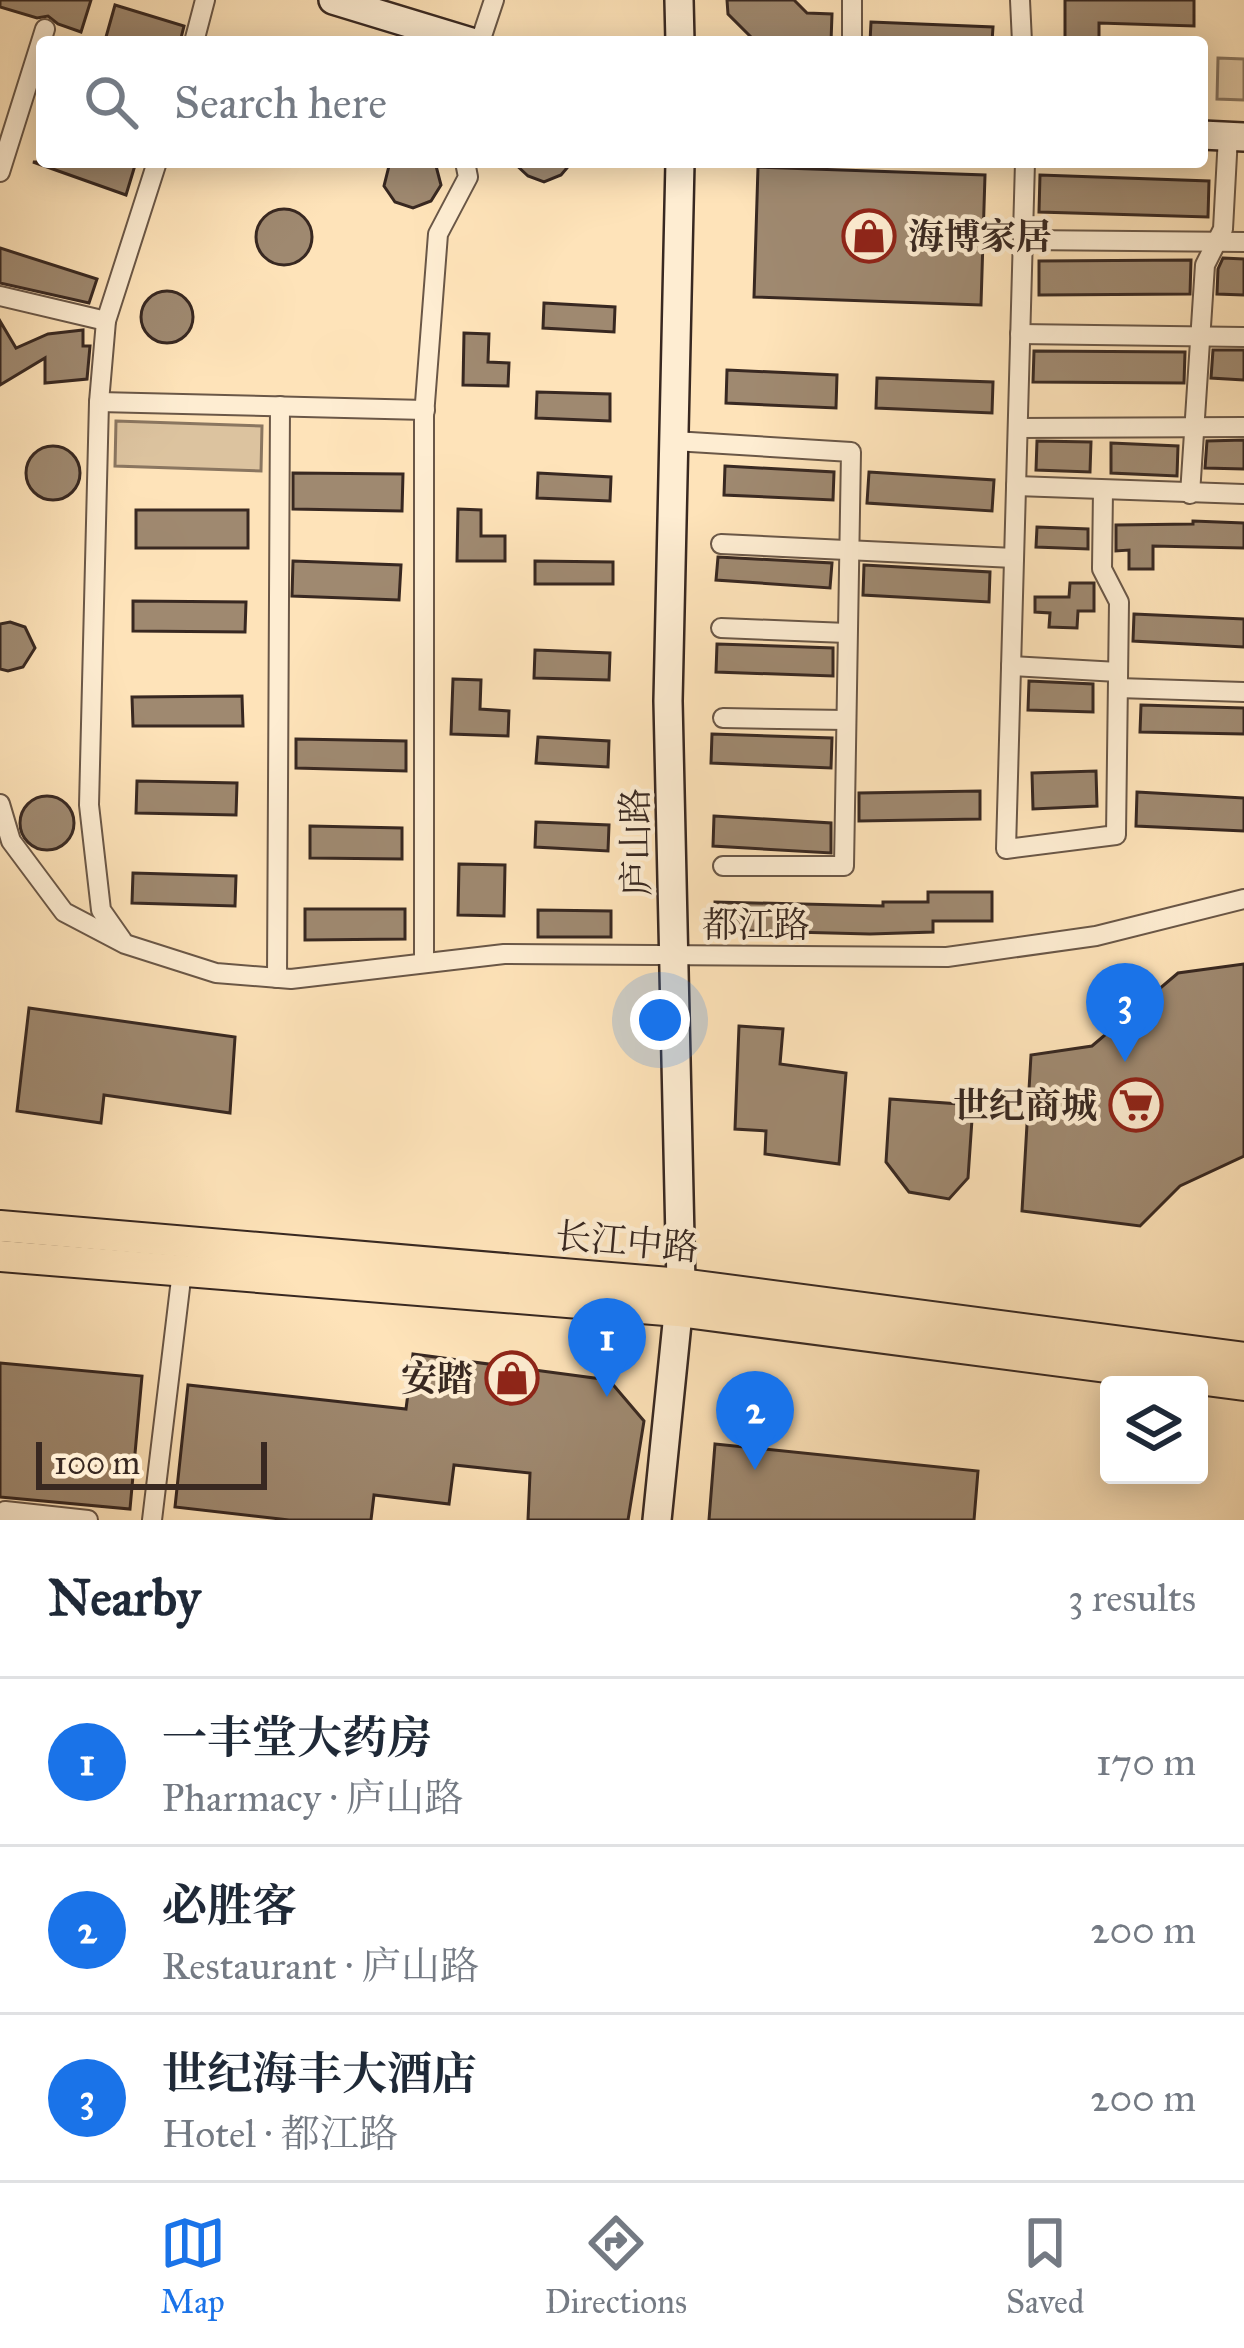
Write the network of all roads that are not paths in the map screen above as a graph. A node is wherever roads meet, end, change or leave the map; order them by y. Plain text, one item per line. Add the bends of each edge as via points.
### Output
1 (206, 0) edge
2 (333, 0) edge
3 (494, 0) edge
4 (679, 0) edge
5 (851, 0) edge
6 (1020, 0) edge
7 (45, 28) dead end
8 (42, 36) edge
9 (196, 36) edge
10 (455, 36) edge
11 (478, 36) edge
12 (680, 36) edge
13 (852, 36) edge
14 (1022, 36) edge
15 (36, 57) edge
16 (1225, 136) edge
17 (155, 168) edge
18 (466, 168) edge
19 (680, 168) edge
20 (1025, 168) edge
21 (0, 172) edge
22 (1023, 240) junction
23 (1216, 242) junction
24 (1244, 242) edge
25 (0, 296) edge
26 (106, 321) junction
27 (1020, 334) junction
28 (1200, 337) junction
29 (1244, 337) edge
30 (99, 402) junction
31 (280, 406) junction
32 (425, 410) junction
33 (1244, 427) edge
34 (1018, 428) junction
35 (1194, 428) junction
36 (674, 440) junction
37 (1016, 486) junction
38 (1102, 490) junction
39 (1190, 494) junction
40 (1244, 494) edge
41 (722, 544) dead end
42 (848, 551) junction
43 (1014, 558) junction
44 (721, 628) dead end
45 (847, 633) junction
46 (1011, 666) junction
47 (1118, 680) junction
48 (1244, 692) edge
49 (723, 718) dead end
50 (846, 720) junction
51 (0, 804) edge
52 (723, 866) dead end
53 (1244, 899) edge
54 (124, 944) junction
55 (674, 957) junction
56 (424, 963) junction
57 (277, 978) junction
58 (0, 1226) edge
59 (0, 1256) edge
60 (182, 1270) junction
61 (680, 1297) junction
62 (1244, 1358) edge
63 (1244, 1385) edge
64 (5, 1520) edge
65 (88, 1520) edge
66 (152, 1520) edge
67 (657, 1520) edge

1 - 9 street
2 - 10 street
3 - 11 street
4 - 12 street
5 - 13 street
6 - 14 street
7 - 8 street
15 - 21 street
16 - 23 street
17 - 26 street
18 - 32 street via 438,234
19 - 36 street, 庐山路
20 - 22 street
22 - 23 street
22 - 27 street
23 - 24 street
23 - 28 street via 1204,265
25 - 26 street
26 - 30 street
27 - 28 street
27 - 34 street
28 - 29 street
28 - 35 street
30 - 31 street
30 - 54 street via 89,806 101,910
31 - 32 street
31 - 57 street
32 - 56 street
33 - 35 street
34 - 35 street
34 - 37 street
35 - 39 street
36 - 42 street via 851,452
36 - 55 street, 庐山路
37 - 38 street
37 - 43 street
38 - 39 street
38 - 47 street via 1102,568 1119,602
39 - 40 street
41 - 42 street
42 - 43 street
42 - 45 street
43 - 46 street
44 - 45 street
45 - 50 street
46 - 47 street
46 - 47 street via 1006,849 1116,835
47 - 48 street
49 - 50 street
50 - 52 street via 844,866
51 - 54 street, 都江路 via 11,842 64,912
53 - 55 street, 都江路 via 1096,936 947,957
54 - 57 street, 都江路 via 216,973
55 - 56 street, 都江路 via 504,954
55 - 61 street, 庐山路
56 - 57 street, 都江路
58 - 61 main road, 长江中路
59 - 60 main road, 长江中路
60 - 61 main road, 长江中路
60 - 66 street
61 - 62 main road, 长江中路
61 - 63 main road, 长江中路
61 - 67 street, 庐山路
64 - 65 street via 5,1510

